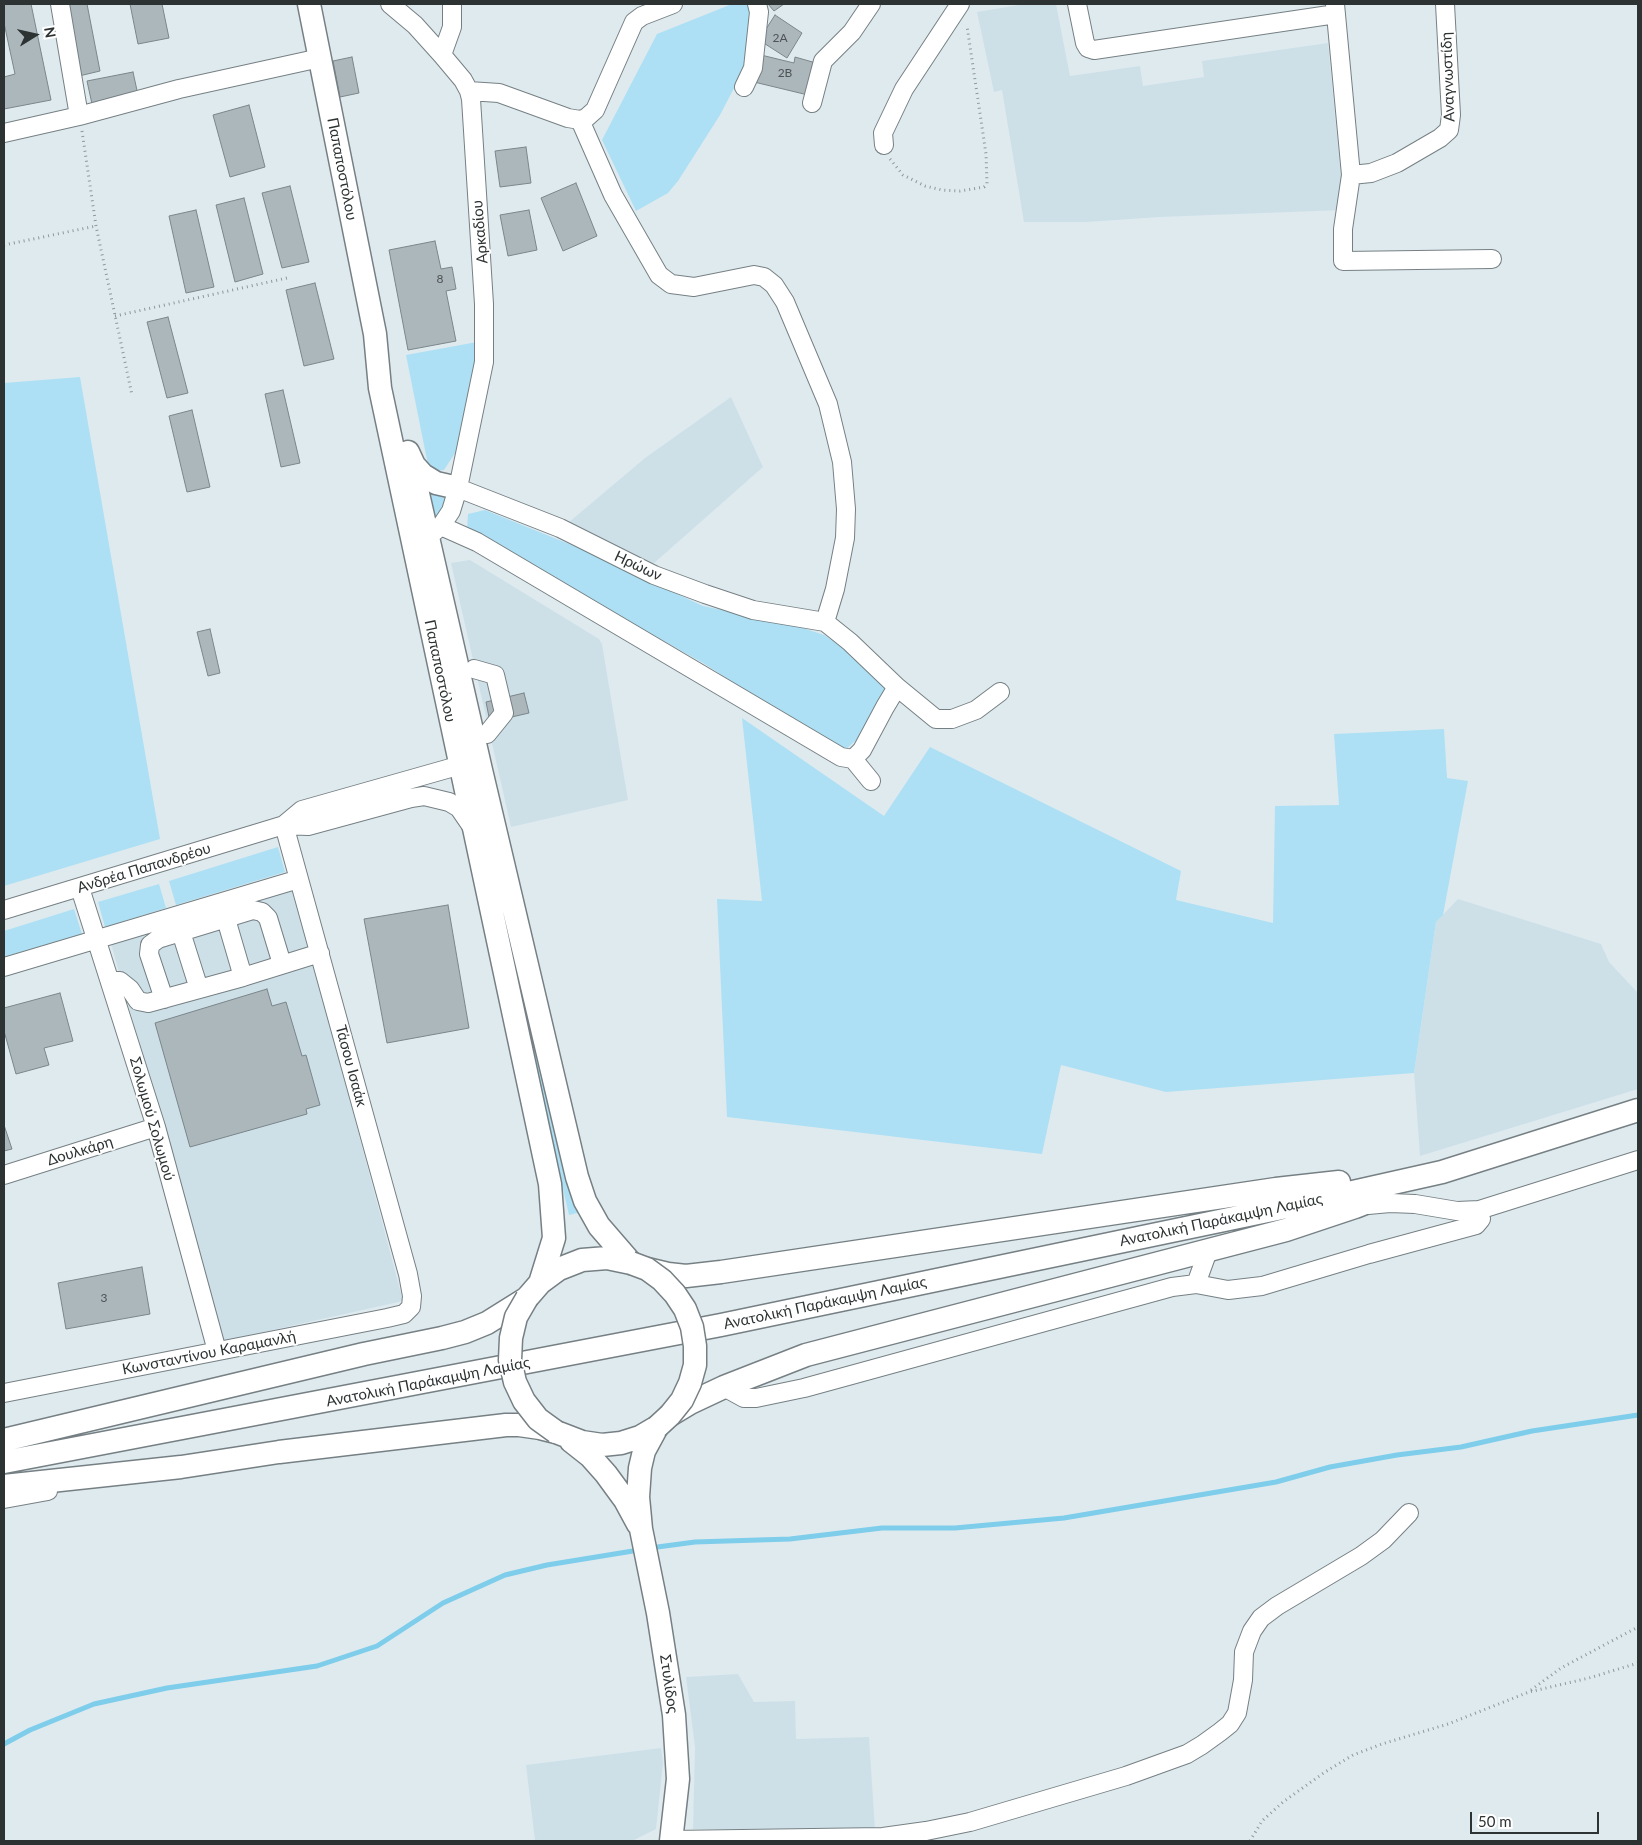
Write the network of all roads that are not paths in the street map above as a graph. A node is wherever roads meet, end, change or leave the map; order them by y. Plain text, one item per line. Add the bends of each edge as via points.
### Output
1 (60, 4) edge
2 (309, 4) edge
3 (390, 4) edge
4 (452, 4) edge
5 (673, 4) edge
6 (757, 4) edge
7 (871, 4) edge
8 (960, 4) edge
9 (1076, 4) edge
10 (1445, 4) edge
11 (641, 8) edge
12 (1336, 9) edge
13 (442, 55) junction
14 (320, 58) junction
15 (744, 87) dead end
16 (469, 91) junction
17 (812, 103) dead end
18 (80, 116) junction
19 (580, 120) junction
20 (4, 133) edge
21 (884, 144) road end
22 (1351, 175) junction
23 (1492, 259) dead end
24 (375, 334) junction
25 (408, 452) junction
26 (458, 488) junction
27 (427, 534) junction
28 (825, 622) junction
29 (474, 669) dead end
30 (898, 687) junction
31 (1000, 692) dead end
32 (487, 734) dead end
33 (853, 759) junction
34 (471, 767) junction
35 (871, 781) dead end
36 (284, 825) junction
37 (474, 829) junction
38 (300, 879) junction
39 (80, 888) junction
40 (4, 910) edge
41 (226, 919) junction
42 (181, 932) junction
43 (98, 940) junction
44 (320, 953) junction
45 (282, 964) junction
46 (4, 967) edge
47 (243, 977) junction
48 (110, 981) junction
49 (199, 989) junction
50 (164, 1000) junction
51 (1638, 1110) edge
52 (156, 1127) junction
53 (1638, 1160) edge
54 (1442, 1172) junction
55 (4, 1175) edge
56 (1355, 1207) junction
57 (1479, 1210) junction
58 (1208, 1251) junction
59 (639, 1266) junction
60 (1196, 1284) junction
61 (533, 1290) junction
62 (411, 1307) joint
63 (217, 1351) junction
64 (724, 1387) junction
65 (4, 1393) edge
66 (664, 1421) junction
67 (561, 1434) junction
68 (4, 1440) edge
69 (4, 1462) edge
70 (180, 1467) junction
71 (4, 1486) edge
72 (4, 1499) edge
73 (1409, 1513) dead end
74 (641, 1529) junction
75 (671, 1841) edge

1 - 18 street
2 - 14 main road, Παπαποστόλου
3 - 13 street, Αρκαδίου via 415,25
4 - 13 street via 452,27
5 - 11 street
6 - 15 street via 753,68
7 - 17 street via 852,32 823,61
8 - 21 street via 904,89 883,133
9 - 12 street via 1084,43 1094,50
10 - 22 street, Αναγνωστίδη via 1449,130 1397,163 1371,173
11 - 19 street via 595,110
12 - 22 street
13 - 16 street, Αρκαδίου
14 - 18 street
14 - 24 main road, Παπαποστόλου
16 - 19 street via 499,93
16 - 26 street, Αρκαδίου via 485,336 478,399
18 - 20 street
19 - 28 street via 613,195 659,275 671,284 694,288 760,276 774,285 785,302 828,404 842,462 846,538
22 - 23 street via 1343,229 1343,261
24 - 25 main road, Παπαποστόλου via 393,386
24 - 27 main road, Παπαποστόλου via 380,388
25 - 26 main road via 423,475 436,483
25 - 27 main road, Παπαποστόλου
26 - 27 street, Αρκαδίου via 451,511
26 - 28 street, Ηρώων via 560,528 654,575 705,594 753,610
27 - 33 street via 477,542 792,730 841,757
27 - 34 main road, Παπαποστόλου
28 - 30 street
29 - 32 street via 496,675 504,713
30 - 31 street via 936,719 952,719 976,710
30 - 33 street via 862,750
33 - 35 street
34 - 36 street, Ανδρέα Παπανδρέου via 302,810
34 - 37 main road, Παπαποστόλου
34 - 59 main road, Παπαποστόλου via 512,901 585,1201 599,1226
36 - 37 street, Ανδρέα Παπανδρέου via 308,826 396,800 424,796 459,808
36 - 38 street, Τάσου Ισαάκ
36 - 39 street, Ανδρέα Παπανδρέου
37 - 61 main road, Παπαποστόλου via 550,1184 554,1238
38 - 43 street
38 - 44 street, Τάσου Ισαάκ
39 - 40 street, Ανδρέα Παπανδρέου
39 - 43 street, Σολωμού Σολωμού
41 - 42 street
41 - 45 street via 253,910 262,912 268,918
41 - 47 street
42 - 49 street
42 - 50 street via 150,945 149,954
43 - 46 street
43 - 48 street, Σολωμού Σολωμού
44 - 45 street
44 - 62 street, Τάσου Ισαάκ via 408,1274
45 - 47 street
47 - 49 street
48 - 50 street via 120,981 138,1001
48 - 52 street, Σολωμού Σολωμού
49 - 50 street
51 - 54 main road, Ανατολική Παράκαμψη Λαμίας
52 - 55 street, Δουλκάρη
52 - 63 street, Σολωμού Σολωμού
53 - 57 street
54 - 56 main road
54 - 59 main road via 1276,1188 721,1272 686,1276
54 - 69 main road, Ανατολική Παράκαμψη Λαμίας via 721,1325
56 - 57 street via 1390,1203 1457,1211
56 - 58 main road
57 - 60 street via 1481,1218 1476,1225 1262,1286 1228,1290
58 - 60 street
58 - 64 main road via 806,1355
59 - 61 main road via 607,1258 582,1260 559,1269
59 - 66 main road, Στυλίδος, bridge via 662,1280 675,1294 692,1327 695,1365 690,1383 682,1400
60 - 64 street via 804,1388 744,1398
61 - 67 main road, Στυλίδος, bridge via 516,1317 510,1360 524,1402 538,1419
61 - 68 main road via 487,1323 465,1332
62 - 63 street, Κωνσταντίνου Καραμανλή via 404,1314
63 - 65 street, Κωνσταντίνου Καραμανλή
64 - 66 main road via 690,1403
66 - 67 main road via 640,1437 622,1443 602,1445
66 - 74 main road, Στυλίδος via 644,1451 640,1468
67 - 70 main road via 506,1425
67 - 74 main road, Στυλίδος via 590,1456 606,1474
70 - 71 main road
70 - 72 street
73 - 75 street via 1376,1546 1261,1618 1244,1652 1237,1713 1230,1724 1187,1754 1126,1776 970,1822 926,1831 882,1837
74 - 75 main road, Στυλίδος via 674,1715 678,1779

